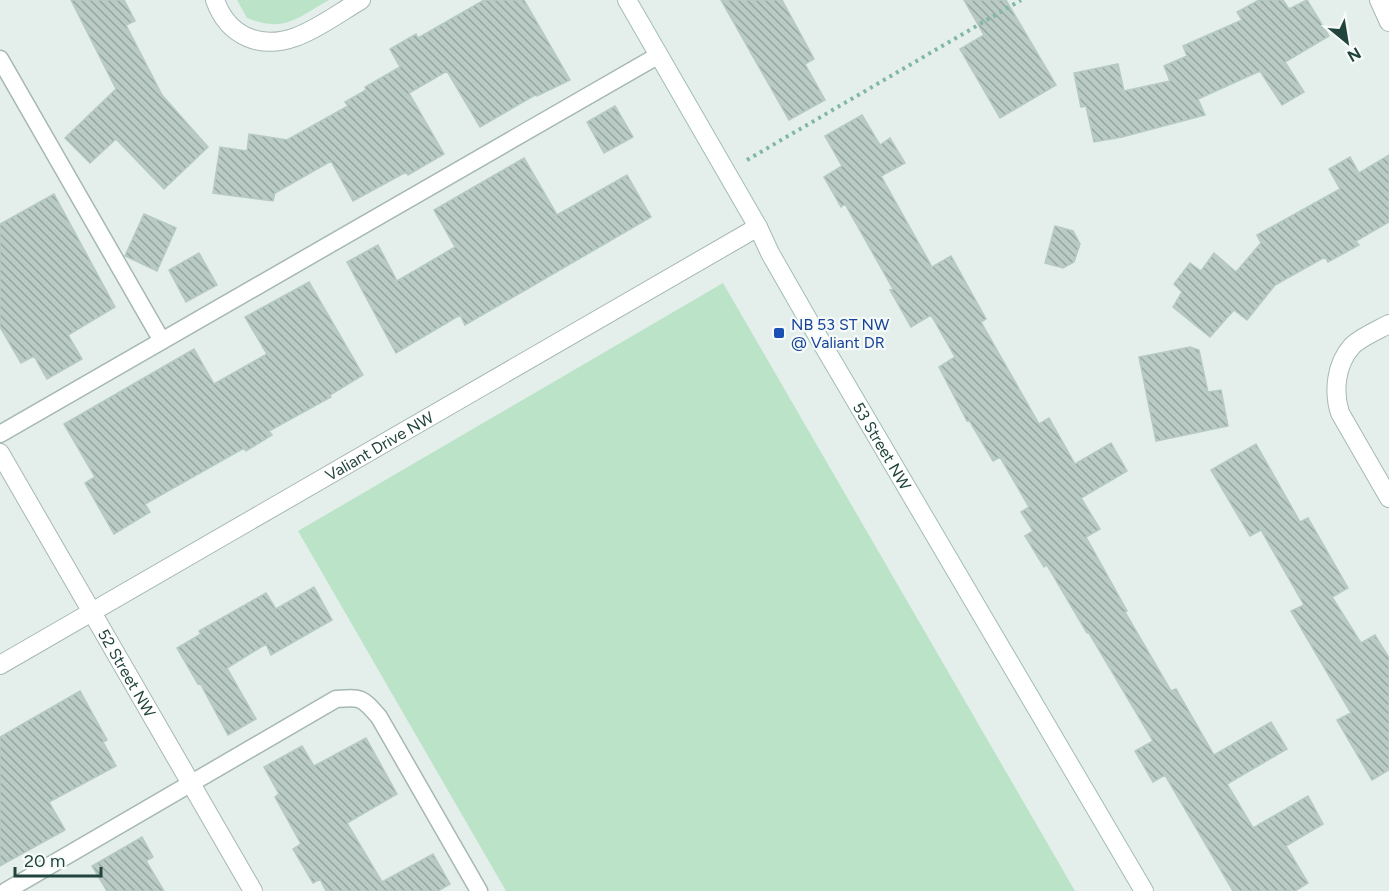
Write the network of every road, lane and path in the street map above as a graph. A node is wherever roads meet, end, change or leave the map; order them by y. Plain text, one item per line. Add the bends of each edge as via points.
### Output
1 (215, 0) edge
2 (361, 0) edge
3 (627, 0) edge
4 (1021, 0) edge
5 (1379, 0) edge
6 (1389, 22) edge
7 (660, 55) junction
8 (0, 59) edge
9 (726, 171) junction
10 (758, 227) junction
11 (1389, 324) edge
12 (162, 341) junction
13 (0, 434) edge
14 (0, 453) edge
15 (1389, 498) edge
16 (92, 612) junction
17 (0, 665) edge
18 (191, 784) junction
19 (27, 886) edge
20 (6, 891) edge
21 (253, 891) edge
22 (479, 891) edge
23 (1144, 891) edge

1 - 2 street via 220,13 240,34 268,43 297,37
3 - 7 street, 53 Street NW
4 - 9 path
5 - 6 street
7 - 9 street, 53 Street NW
7 - 12 lane
8 - 12 lane
9 - 10 street, 53 Street NW
10 - 16 street, Valiant Drive NW
10 - 23 street, 53 Street NW via 810,323
11 - 15 street via 1353,345 1341,364 1336,401
12 - 13 lane
14 - 16 street, 52 Street NW
16 - 17 street, Valiant Drive NW
16 - 18 street, 52 Street NW
18 - 19 lane
18 - 21 street, 52 Street NW
18 - 22 lane via 336,699 367,702
19 - 20 lane

